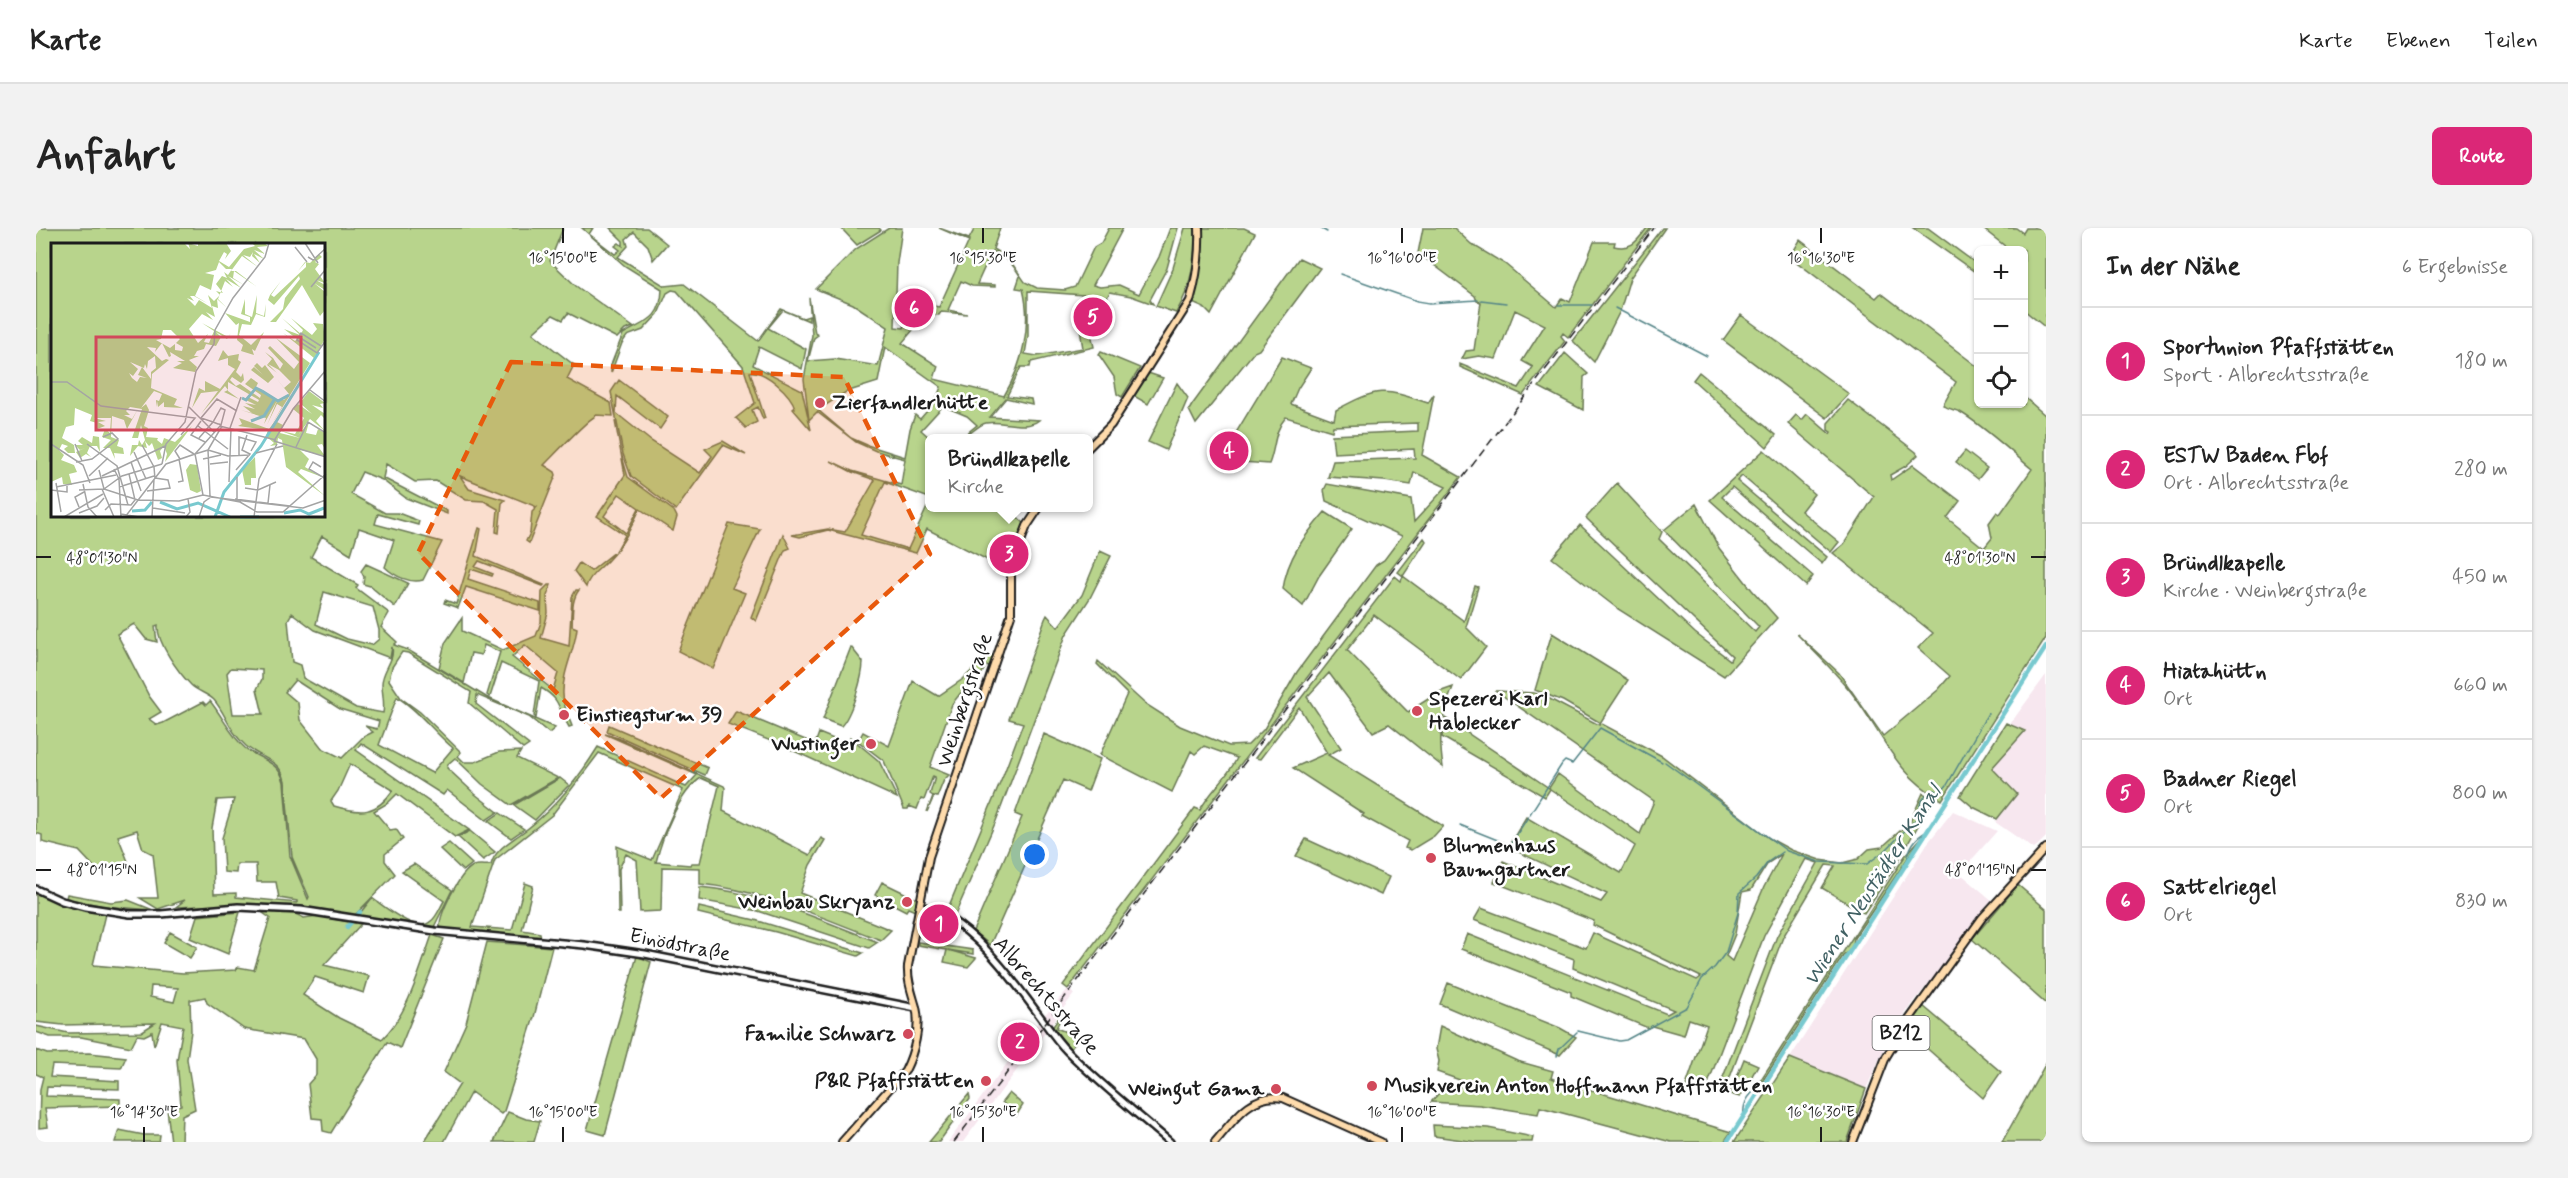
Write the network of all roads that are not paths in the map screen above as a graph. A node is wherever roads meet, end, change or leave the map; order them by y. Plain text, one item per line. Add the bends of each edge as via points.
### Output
1 (1199, 228) edge
2 (1093, 444) edge
3 (1036, 512) edge
4 (2046, 848) edge
5 (36, 889) edge
6 (920, 906) junction
7 (916, 1008) junction
8 (842, 1142) edge
9 (1170, 1142) edge
10 (1215, 1142) edge
11 (1381, 1142) edge
12 (1853, 1142) edge

1 - 2 main road via 1198,262 1190,301 1111,425
3 - 6 main road, Weinbergstraße via 1011,567 1011,615 934,842
4 - 12 main road, B212 via 1968,936 1908,1021 1886,1057
5 - 7 street, Einödstraße via 62,901 130,914 278,908 435,932 584,945
6 - 7 main road, Weinbergstraße via 907,976
6 - 9 street, Albrechtsstraße via 935,909 969,934 1008,975 1068,1052
7 - 8 main road, Weinbergstraße via 913,1052 905,1071
10 - 11 main road via 1251,1103 1269,1097 1283,1098

